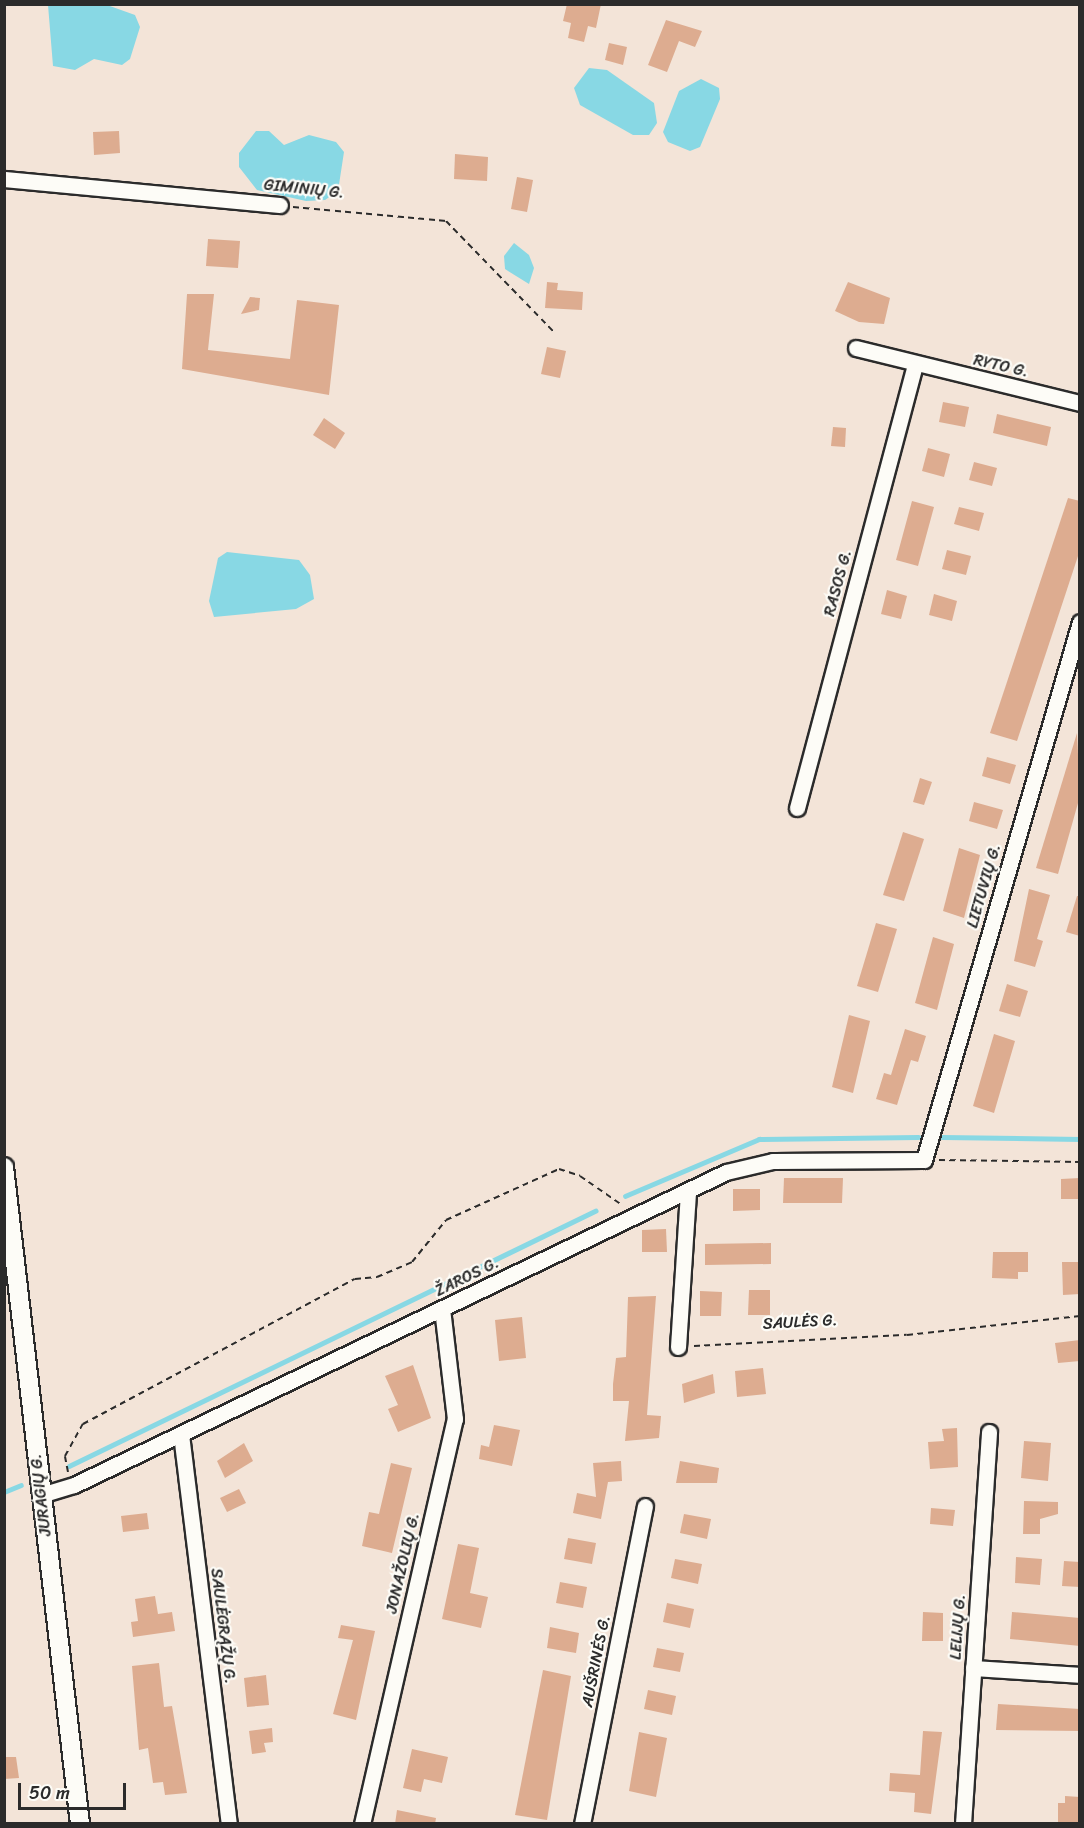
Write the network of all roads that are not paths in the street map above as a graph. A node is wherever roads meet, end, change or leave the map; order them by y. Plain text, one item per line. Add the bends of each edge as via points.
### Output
1 (4, 179) edge
2 (280, 206) road end
3 (856, 348) dead end
4 (914, 366) junction
5 (1080, 403) edge
6 (1080, 622) edge
7 (797, 808) dead end
8 (924, 1160) joint
9 (5, 1174) edge
10 (688, 1191) junction
11 (442, 1309) junction
12 (678, 1347) road end
13 (989, 1432) dead end
14 (181, 1434) junction
15 (41, 1495) junction
16 (645, 1506) dead end
17 (973, 1668) junction
18 (1080, 1675) edge
19 (80, 1824) edge
20 (229, 1824) edge
21 (362, 1824) edge
22 (582, 1824) edge
23 (963, 1824) edge

1 - 2 street, GIMINIŲ G.
3 - 4 street, RYTO G.
4 - 5 street, RYTO G.
4 - 7 street, RASOS G.
6 - 8 street, LIETUVIŲ G.
8 - 10 street, ŽAROS G. via 773,1161 726,1172
9 - 15 main road, JURAGIŲ G.
10 - 11 street, ŽAROS G.
10 - 12 street
11 - 14 street, ŽAROS G.
11 - 21 street, JONAŽOLIŲ G. via 455,1419
13 - 17 street, LELIJŲ G.
14 - 15 street, ŽAROS G. via 70,1486
14 - 20 street, SAULĖGRĄŽŲ G.
15 - 19 main road, JURAGIŲ G.
16 - 22 street, AUŠRINĖS G.
17 - 18 street
17 - 23 street, LELIJŲ G.

